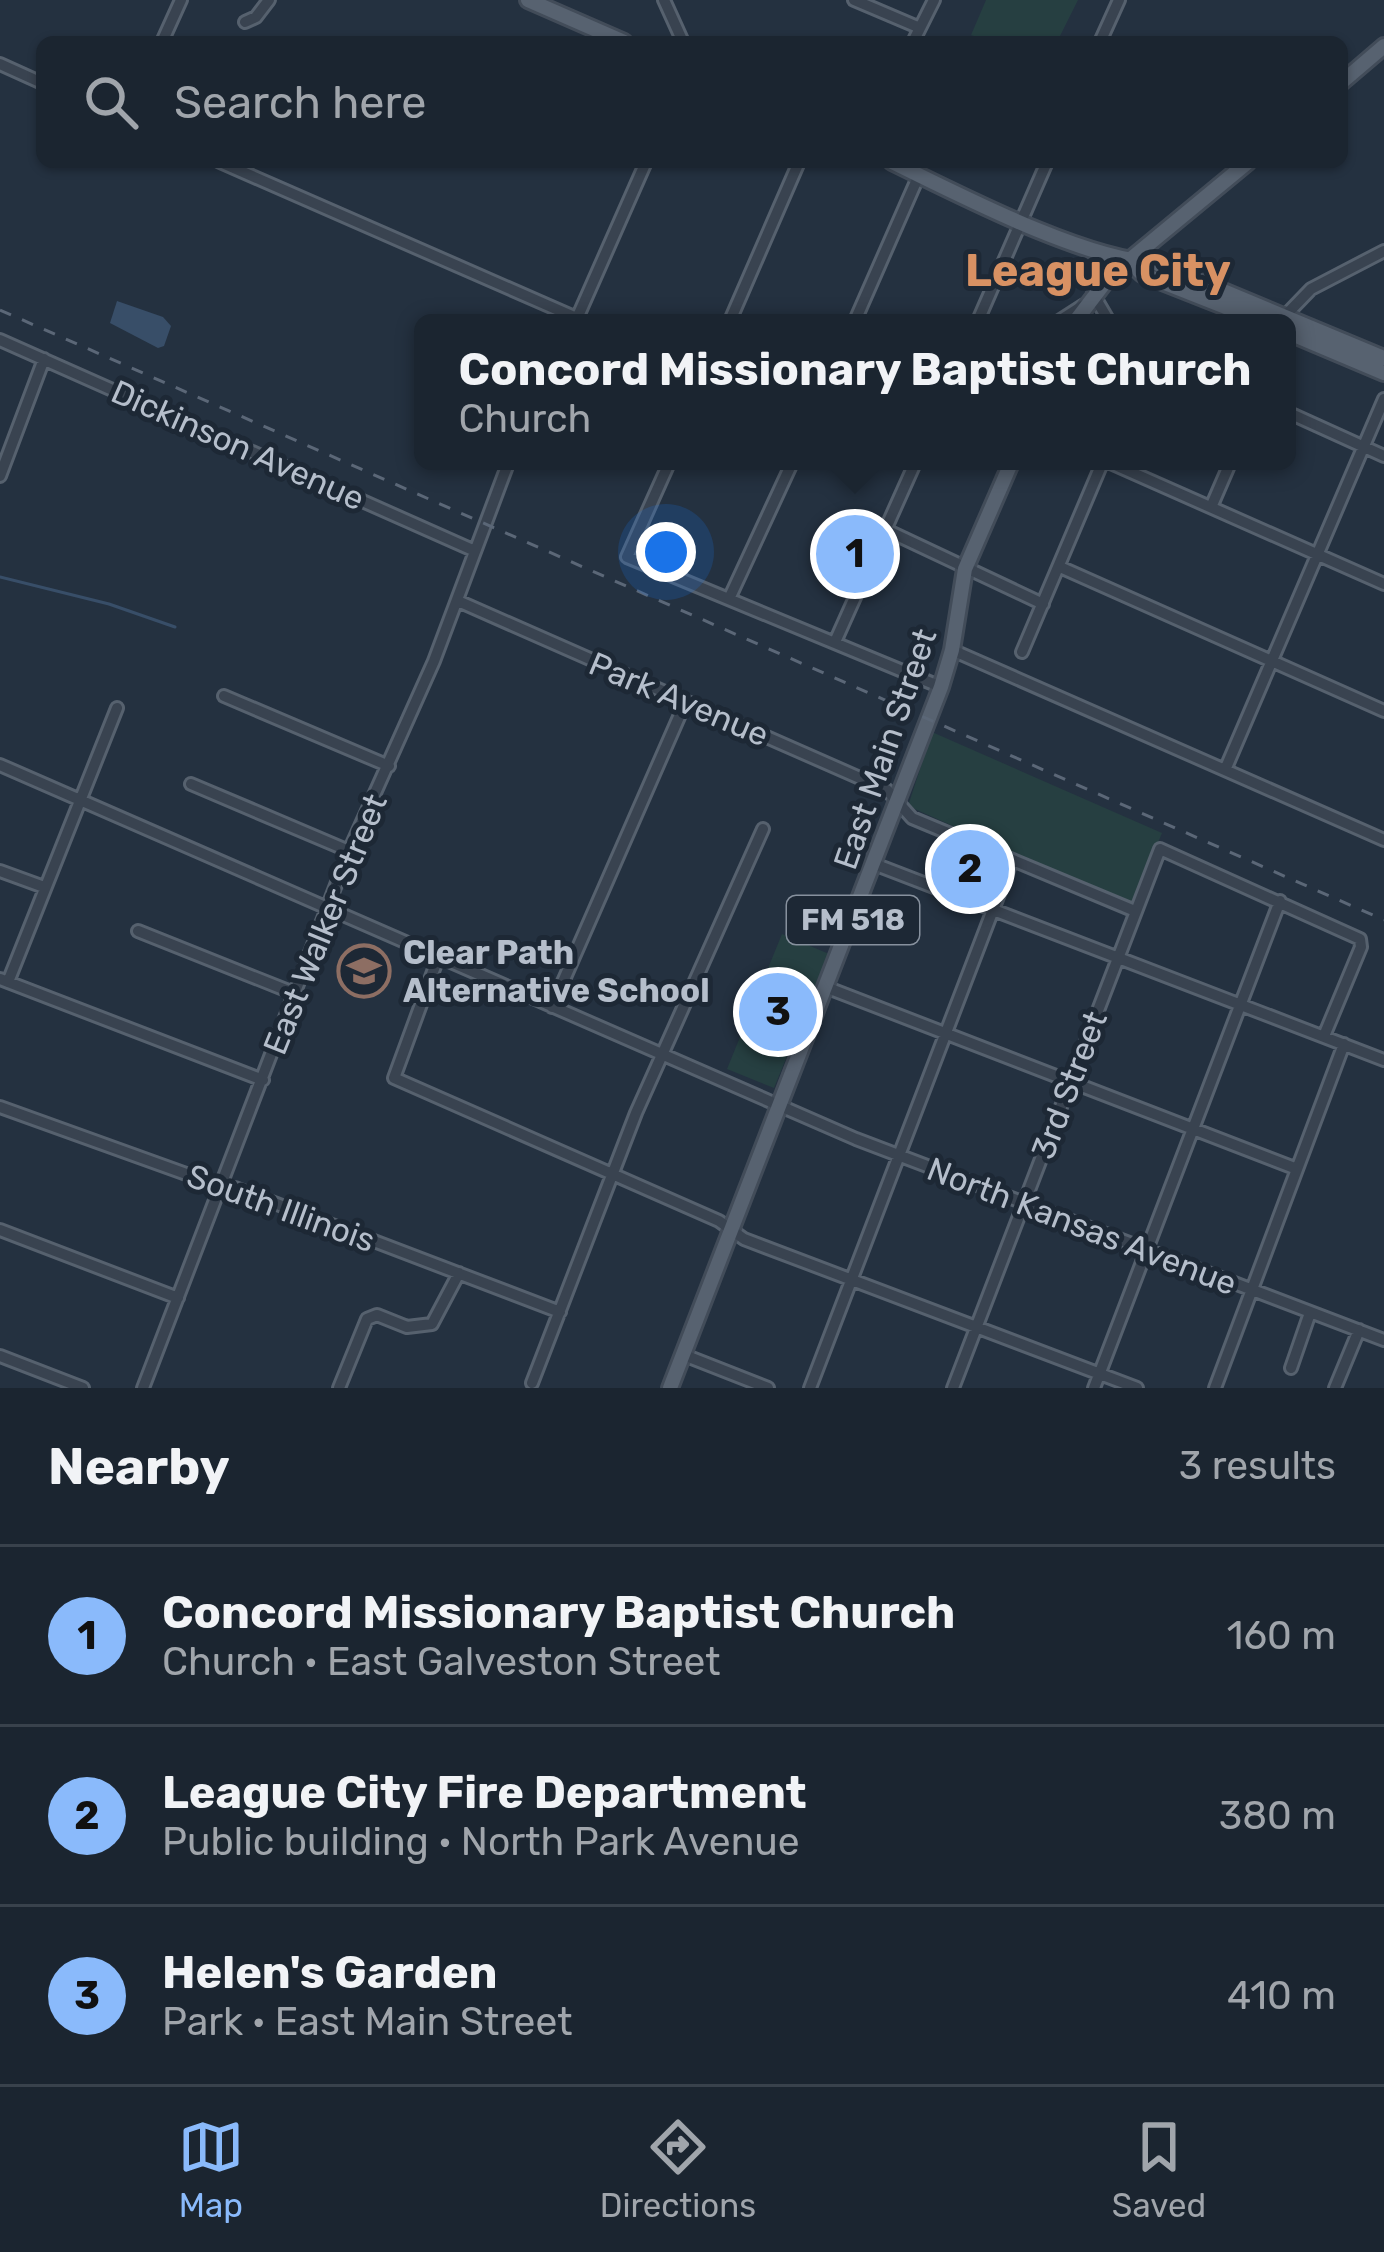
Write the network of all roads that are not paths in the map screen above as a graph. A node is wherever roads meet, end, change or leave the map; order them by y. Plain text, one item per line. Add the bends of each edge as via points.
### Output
1 (182, 0) edge
2 (269, 0) edge
3 (528, 0) edge
4 (664, 0) edge
5 (854, 0) edge
6 (934, 0) edge
7 (1119, 0) edge
8 (245, 22) dead end
9 (920, 28) junction
10 (165, 36) edge
11 (610, 36) edge
12 (680, 36) edge
13 (917, 36) edge
14 (1103, 36) edge
15 (1384, 46) edge
16 (0, 64) edge
17 (1348, 77) edge
18 (36, 80) edge
19 (234, 168) edge
20 (644, 168) edge
21 (796, 168) edge
22 (904, 168) edge
23 (1044, 168) edge
24 (1241, 168) edge
25 (919, 175) junction
26 (1022, 220) junction
27 (1384, 251) edge
28 (1130, 262) junction
29 (1090, 299) junction
30 (564, 314) edge
31 (583, 314) edge
32 (733, 314) edge
33 (858, 314) edge
34 (981, 314) edge
35 (1068, 314) edge
36 (1080, 314) edge
37 (1102, 314) edge
38 (1243, 314) edge
39 (1258, 314) edge
40 (1296, 316) edge
41 (1296, 332) edge
42 (1296, 333) edge
43 (0, 340) edge
44 (1384, 358) edge
45 (44, 359) junction
46 (1384, 373) edge
47 (1384, 399) edge
48 (1296, 416) edge
49 (1365, 448) junction
50 (1384, 456) edge
51 (506, 470) edge
52 (666, 470) edge
53 (789, 470) edge
54 (912, 470) edge
55 (1008, 470) edge
56 (1100, 470) edge
57 (1126, 470) edge
58 (1227, 470) edge
59 (0, 476) edge
60 (1212, 505) junction
61 (886, 530) junction
62 (475, 551) junction
63 (1318, 556) junction
64 (1060, 567) junction
65 (965, 569) junction
66 (1384, 584) edge
67 (729, 599) junction
68 (458, 601) junction
69 (1043, 604) junction
70 (835, 643) junction
71 (952, 650) junction
72 (1022, 652) dead end
73 (1271, 664) junction
74 (941, 687) junction
75 (224, 696) dead end
76 (686, 701) junction
77 (117, 708) dead end
78 (1384, 711) edge
79 (0, 765) edge
80 (389, 766) junction
81 (1225, 770) junction
82 (191, 784) dead end
83 (78, 799) junction
84 (897, 801) junction
85 (763, 829) dead end
86 (1384, 840) edge
87 (349, 851) junction
88 (1012, 860) junction
89 (874, 864) junction
90 (0, 871) edge
91 (44, 887) junction
92 (1280, 901) junction
93 (327, 908) junction
94 (992, 911) junction
95 (1135, 911) junction
96 (138, 932) dead end
97 (438, 958) junction
98 (1116, 958) junction
99 (4, 980) edge
100 (828, 988) junction
101 (296, 994) junction
102 (1240, 1004) junction
103 (552, 1006) junction
104 (946, 1034) junction
105 (1324, 1036) junction
106 (1344, 1044) junction
107 (663, 1056) junction
108 (1384, 1060) edge
109 (263, 1080) junction
110 (1070, 1082) junction
111 (0, 1107) edge
112 (781, 1108) junction
113 (1192, 1129) junction
114 (899, 1156) junction
115 (1297, 1168) junction
116 (613, 1175) junction
117 (223, 1184) junction
118 (1024, 1204) junction
119 (0, 1230) edge
120 (732, 1230) junction
121 (1146, 1252) junction
122 (459, 1273) junction
123 (852, 1280) junction
124 (1252, 1291) junction
125 (178, 1298) junction
126 (560, 1312) junction
127 (1310, 1312) junction
128 (976, 1328) junction
129 (1359, 1330) junction
130 (1384, 1340) edge
131 (684, 1355) junction
132 (0, 1356) edge
133 (1291, 1368) dead end
134 (1100, 1374) junction
135 (532, 1383) dead end
136 (83, 1388) edge
137 (143, 1388) edge
138 (339, 1388) edge
139 (670, 1388) edge
140 (768, 1388) edge
141 (810, 1388) edge
142 (953, 1388) edge
143 (1094, 1388) edge
144 (1137, 1388) edge
145 (1215, 1388) edge
146 (1336, 1388) edge

1 - 10 street
2 - 8 street
3 - 11 main road
4 - 12 street
5 - 9 street
6 - 9 street
7 - 14 street
9 - 13 street
15 - 17 main road
16 - 18 street
19 - 30 street
20 - 31 street
21 - 32 street
22 - 25 main road
23 - 26 street
24 - 28 main road
25 - 26 main road
25 - 33 street
26 - 28 main road
26 - 34 street
27 - 40 street via 1311,290
28 - 29 main road
28 - 38 main road
28 - 39 main road via 1156,263
29 - 35 street
29 - 36 main road
29 - 37 street
41 - 44 main road
42 - 46 main road
43 - 45 street, Dickinson Avenue
45 - 59 street
45 - 62 street, Dickinson Avenue
47 - 49 street
48 - 49 street
49 - 50 street
49 - 63 street
51 - 62 street, East Walker Street
52 - 67 street via 627,557
53 - 67 street
54 - 61 street
55 - 65 main road, East Main Street / FM 518
56 - 64 street
57 - 60 street
58 - 60 street
60 - 63 street
61 - 65 street
61 - 70 street
62 - 68 street, East Walker Street
63 - 66 street
63 - 73 street
64 - 69 street
64 - 73 street
65 - 69 street
65 - 71 main road, East Main Street / FM 518
67 - 70 street
68 - 76 street, Park Avenue
68 - 80 street, East Walker Street
69 - 72 street
70 - 74 street
71 - 74 main road, East Main Street / FM 518
71 - 81 street
73 - 78 street
73 - 81 street
74 - 84 main road, East Main Street / FM 518
75 - 80 street
76 - 84 street, Park Avenue
76 - 103 street
77 - 83 street
79 - 83 street, North Kansas Avenue
80 - 87 street, East Walker Street
81 - 86 street
82 - 87 street
83 - 91 street
83 - 93 street, North Kansas Avenue
84 - 88 street, Park Avenue via 913,818
84 - 89 main road, East Main Street / FM 518
85 - 107 street
87 - 93 street, East Walker Street
88 - 94 street
88 - 95 street, Park Avenue
89 - 94 street
89 - 100 main road, East Main Street / FM 518
90 - 91 street
91 - 99 street
92 - 95 street, 3rd Street via 1160,849
92 - 102 street
92 - 105 street via 1360,939
93 - 97 street, North Kansas Avenue
93 - 101 street, East Walker Street
94 - 98 street
94 - 104 street
95 - 98 street, 3rd Street
96 - 101 street
97 - 103 street, North Kansas Avenue
97 - 116 street via 394,1078
98 - 102 street
98 - 110 street, 3rd Street
99 - 109 street
100 - 104 street
100 - 112 main road, East Main Street / FM 518
101 - 109 street, East Walker Street
102 - 105 street
102 - 113 street
103 - 107 street, North Kansas Avenue
104 - 110 street
104 - 114 street
105 - 106 street
106 - 108 street
106 - 115 street
107 - 112 street, North Kansas Avenue
107 - 116 street
109 - 117 street, East Walker Street
110 - 113 street
110 - 118 street, 3rd Street
111 - 117 street, South Illinois
112 - 114 street, North Kansas Avenue
112 - 120 main road, East Main Street / FM 518
113 - 115 street
113 - 121 street
114 - 118 street, North Kansas Avenue
114 - 123 street
115 - 124 street
116 - 120 street
116 - 126 street
117 - 122 street, South Illinois
117 - 125 street, East Walker Street
118 - 121 street, North Kansas Avenue
118 - 128 street, 3rd Street
119 - 125 street
120 - 123 street
120 - 131 main road, East Main Street / FM 518
121 - 124 street, North Kansas Avenue
121 - 134 street
122 - 126 street, South Illinois
122 - 138 street via 432,1324 367,1319
123 - 128 street
123 - 141 street
124 - 127 street, North Kansas Avenue
124 - 145 street
125 - 137 street, East Walker Street
126 - 135 street
127 - 129 street, North Kansas Avenue
127 - 133 street
128 - 134 street
128 - 142 street, 3rd Street
129 - 130 street, North Kansas Avenue
129 - 146 street
131 - 139 main road, East Main Street / FM 518
131 - 140 street
132 - 136 street
134 - 143 street
134 - 144 street

